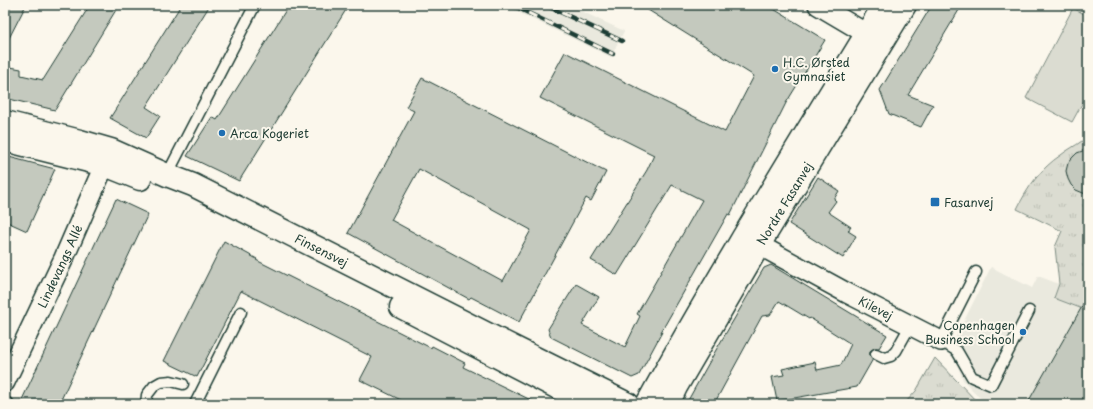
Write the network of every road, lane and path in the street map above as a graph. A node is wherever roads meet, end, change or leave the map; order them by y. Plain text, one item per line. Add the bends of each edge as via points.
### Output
1 (255, 5) edge
2 (818, 5) edge
3 (884, 5) edge
4 (905, 5) edge
5 (874, 38) junction
6 (5, 122) edge
7 (5, 140) edge
8 (108, 157) junction
9 (164, 181) junction
10 (752, 240) junction
11 (976, 272) dead end
12 (1029, 311) dead end
13 (241, 312) dead end
14 (910, 326) junction
15 (941, 341) junction
16 (876, 354) dead end
17 (514, 356) junction
18 (5, 382) edge
19 (184, 384) dead end
20 (5, 402) edge
21 (10, 404) edge
22 (146, 404) edge
23 (195, 404) edge
24 (589, 404) edge
25 (628, 404) edge
26 (647, 404) edge
27 (668, 404) edge

1 - 9 lane
2 - 5 street
3 - 5 street, Nordre Fasanvej
4 - 5 street, Nordre Fasanvej
5 - 10 street, Nordre Fasanvej
6 - 8 street, Finsensvej via 80,141
7 - 8 street, Finsensvej
8 - 9 street, Finsensvej
8 - 18 street, Lindevangs Allé via 64,258
9 - 17 street, Finsensvej via 193,185 304,249
10 - 14 street, Kilevej
10 - 26 street, Nordre Fasanvej
10 - 27 street, Nordre Fasanvej
11 - 15 lane
12 - 15 lane via 991,385 972,377 957,351
13 - 23 lane
14 - 15 street, Kilevej
14 - 16 lane via 891,356 884,358
17 - 24 street, Finsensvej
17 - 25 street, Finsensvej
19 - 22 lane via 161,382 147,395
20 - 21 lane

